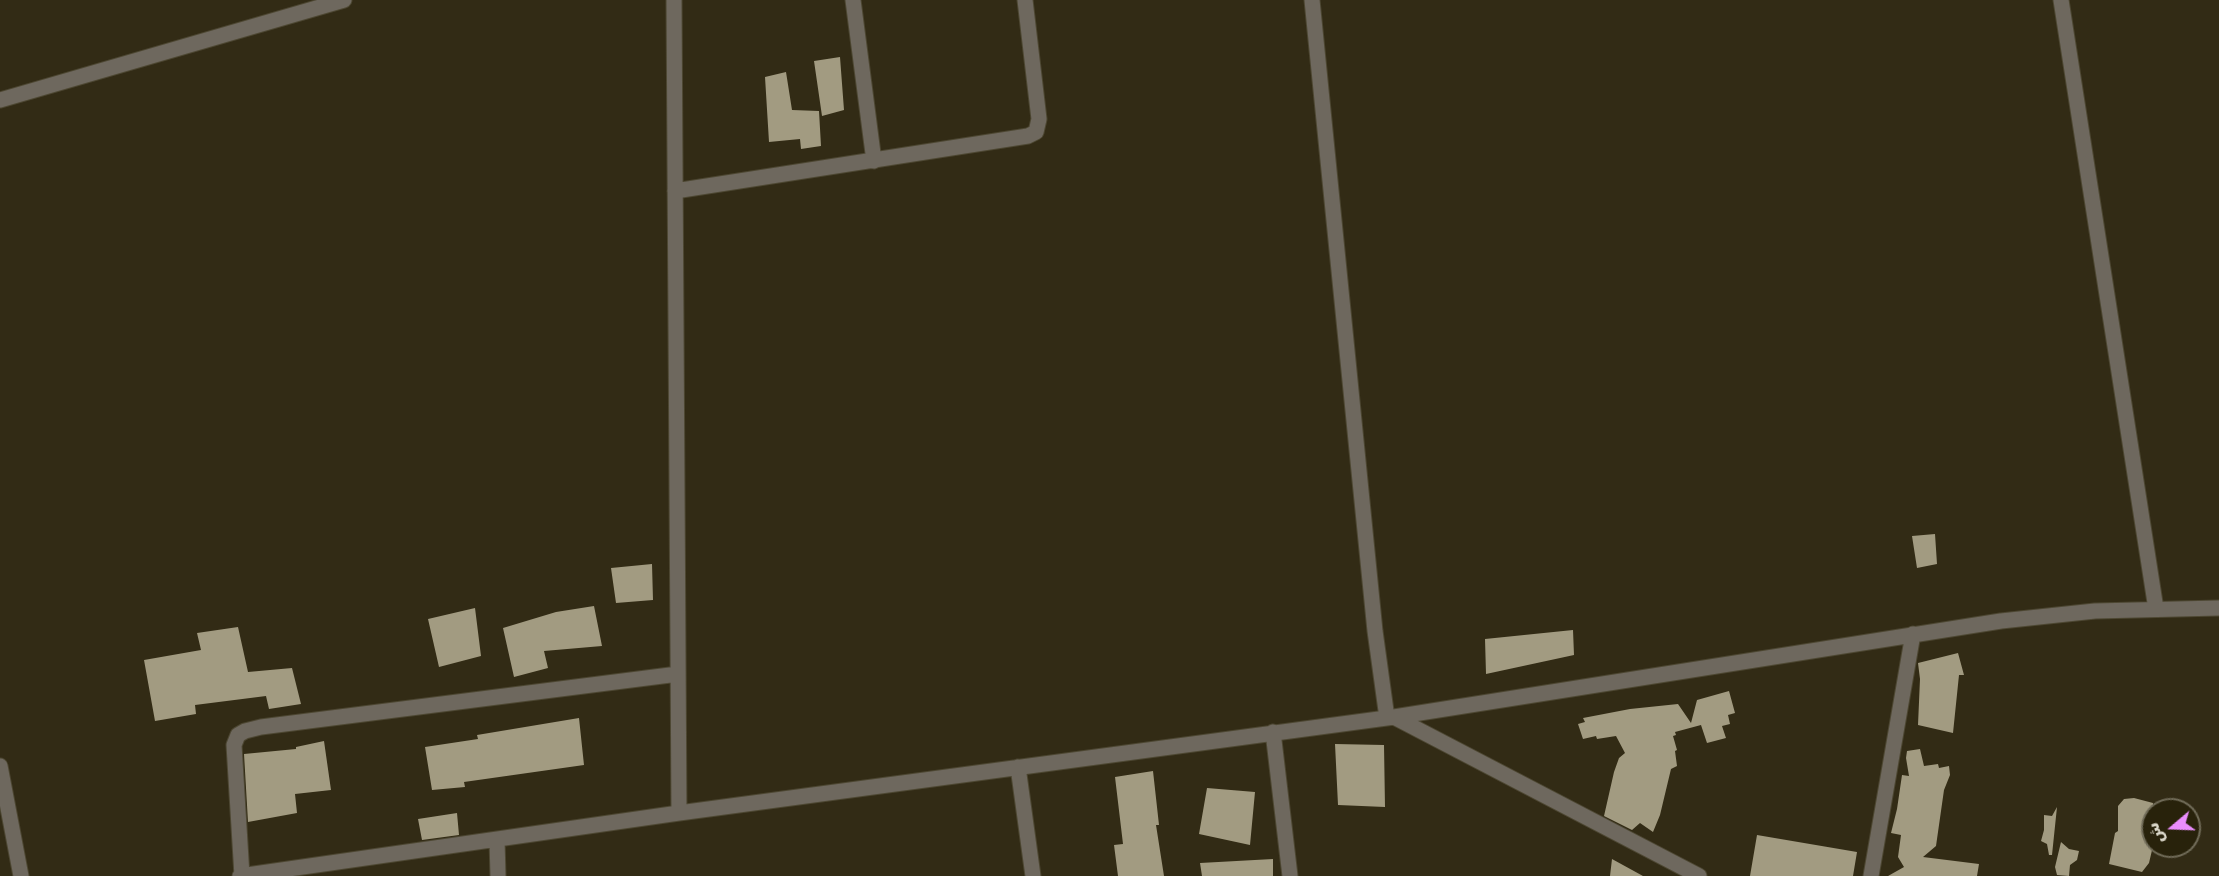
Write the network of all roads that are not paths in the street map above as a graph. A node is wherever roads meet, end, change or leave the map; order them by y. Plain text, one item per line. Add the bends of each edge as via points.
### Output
1 (344, 0) edge
2 (674, 0) edge
3 (853, 0) edge
4 (1025, 0) edge
5 (1312, 0) edge
6 (2061, 0) edge
7 (0, 100) edge
8 (874, 161) junction
9 (675, 191) junction
10 (2219, 608) edge
11 (2156, 609) junction
12 (1913, 634) junction
13 (678, 674) junction
14 (1391, 717) junction
15 (1273, 732) junction
16 (0, 766) edge
17 (1018, 767) junction
18 (679, 813) junction
19 (497, 840) junction
20 (1673, 870) edge
21 (21, 876) edge
22 (242, 876) edge
23 (498, 876) edge
24 (1033, 876) edge
25 (1290, 876) edge
26 (1699, 876) edge
27 (1871, 876) edge

1 - 7 street
2 - 9 street
3 - 8 street
4 - 8 street via 1039,119 1036,132 1015,139
5 - 14 street via 1375,631
6 - 11 street
8 - 9 street
9 - 13 street
10 - 11 street
11 - 12 street via 2083,612
12 - 14 street
12 - 27 street
13 - 18 street
13 - 22 street via 245,731 238,735 234,745
14 - 15 street
14 - 20 street
15 - 17 street
15 - 25 street
16 - 21 street
17 - 18 street
17 - 24 street
18 - 19 street
19 - 22 street
19 - 23 street
20 - 26 street

